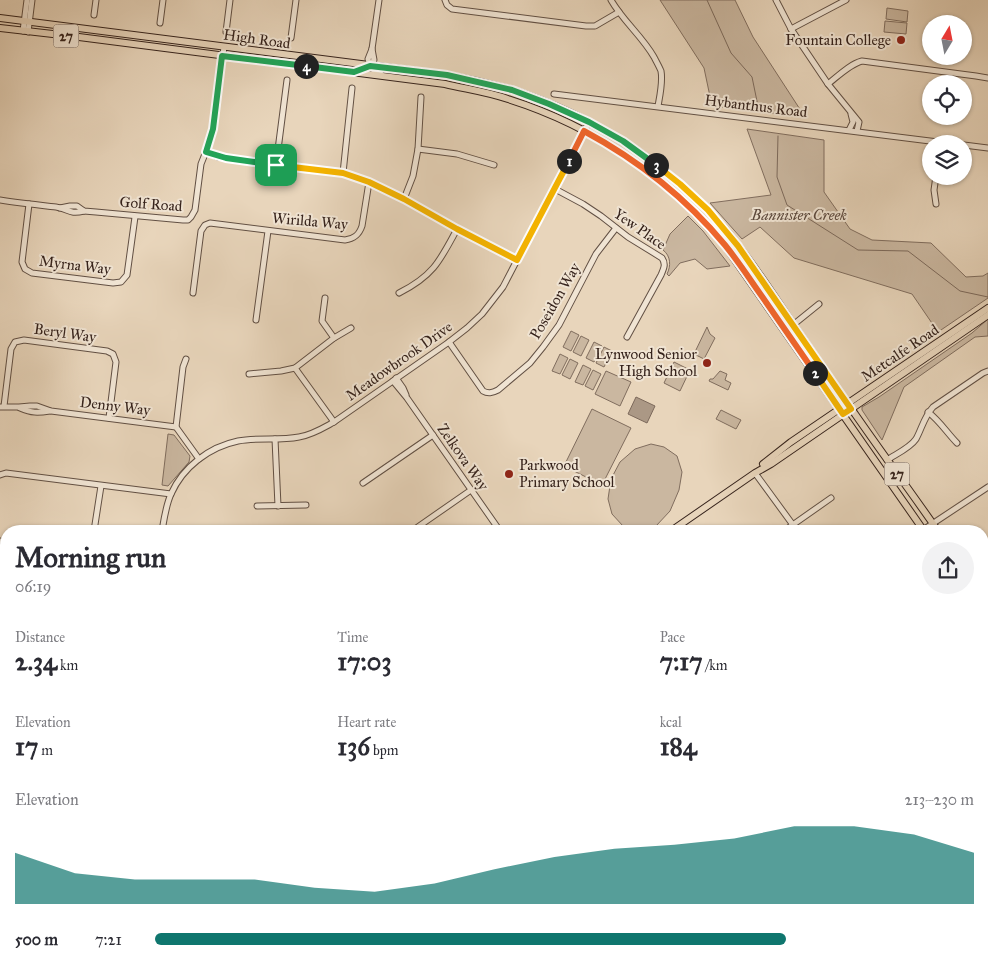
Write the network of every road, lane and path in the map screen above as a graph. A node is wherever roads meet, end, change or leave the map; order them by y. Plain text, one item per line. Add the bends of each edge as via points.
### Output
1 (27, 0) edge
2 (32, 0) edge
3 (96, 0) edge
4 (163, 0) edge
5 (230, 0) edge
6 (296, 0) edge
7 (379, 0) edge
8 (445, 0) edge
9 (611, 0) edge
10 (776, 0) edge
11 (846, 0) edge
12 (619, 12) junction
13 (94, 15) dead end
14 (0, 18) edge
15 (27, 22) junction
16 (160, 23) dead end
17 (0, 28) edge
18 (791, 29) junction
19 (25, 31) junction
20 (226, 32) dead end
21 (292, 38) dead end
22 (224, 47) junction
23 (222, 56) junction
24 (370, 66) junction
25 (354, 72) junction
26 (386, 76) junction
27 (988, 78) edge
28 (288, 80) dead end
29 (828, 84) junction
30 (352, 88) dead end
31 (554, 94) dead end
32 (421, 97) dead end
33 (658, 106) junction
34 (850, 112) junction
35 (589, 122) junction
36 (849, 130) junction
37 (584, 131) junction
38 (857, 131) junction
39 (922, 140) edge
40 (972, 146) edge
41 (988, 147) edge
42 (418, 149) junction
43 (206, 152) junction
44 (276, 165) junction
45 (494, 166) dead end
46 (343, 173) junction
47 (369, 182) junction
48 (935, 185) edge
49 (554, 189) junction
50 (404, 199) junction
51 (0, 200) edge
52 (29, 204) junction
53 (936, 204) dead end
54 (135, 217) junction
55 (616, 228) junction
56 (457, 229) junction
57 (268, 231) junction
58 (517, 260) junction
59 (399, 292) dead end
60 (192, 293) dead end
61 (325, 298) dead end
62 (819, 304) dead end
63 (988, 308) edge
64 (988, 315) edge
65 (256, 320) dead end
66 (793, 325) junction
67 (351, 328) dead end
68 (627, 337) dead end
69 (334, 338) junction
70 (449, 342) junction
71 (186, 359) dead end
72 (295, 368) junction
73 (988, 371) edge
74 (249, 374) dead end
75 (394, 379) junction
76 (2, 406) edge
77 (849, 406) junction
78 (841, 412) junction
79 (928, 412) junction
80 (109, 418) junction
81 (334, 422) junction
82 (176, 427) junction
83 (433, 435) junction
84 (275, 439) junction
85 (957, 443) dead end
86 (199, 459) junction
87 (887, 460) junction
88 (755, 473) junction
89 (0, 476) edge
90 (363, 483) dead end
91 (100, 486) junction
92 (987, 489) edge
93 (471, 490) junction
94 (171, 494) junction
95 (831, 498) dead end
96 (306, 505) dead end
97 (257, 506) dead end
98 (278, 506) junction
99 (933, 524) joint
100 (95, 525) edge
101 (163, 525) edge
102 (422, 525) edge
103 (496, 525) edge
104 (680, 525) edge
105 (793, 525) joint
106 (920, 525) edge

1 - 15 street
2 - 15 street
3 - 13 street
4 - 16 street
5 - 20 street
6 - 21 street
7 - 24 street via 372,49 374,60
8 - 12 street via 452,9 586,26 595,26
9 - 12 street
10 - 18 street
11 - 18 street
12 - 33 street via 647,45 660,70
14 - 15 main road, High Road / 27
15 - 19 street
15 - 22 main road, High Road / 27
17 - 19 main road, High Road / 27
18 - 29 street
19 - 23 main road, High Road / 27
22 - 23 street, Golf Road
22 - 24 main road, High Road / 27
23 - 25 main road, High Road / 27
23 - 43 street, Golf Road via 213,129
24 - 25 street
24 - 26 street
24 - 35 main road, High Road / 27 via 447,75 512,90
25 - 26 main road, High Road / 27
26 - 37 main road, High Road / 27 via 445,84 508,98 545,111
27 - 29 street via 862,61
28 - 44 street
29 - 34 street
30 - 46 street
31 - 33 street, Hybanthus Road
32 - 42 street
33 - 36 street, Hybanthus Road
34 - 36 street via 853,122
34 - 38 street via 859,122
35 - 37 street, Meadowbrook Drive
35 - 66 main road, High Road / 27 via 656,164 708,210 747,258
36 - 38 street, Hybanthus Road
37 - 49 street, Meadowbrook Drive
37 - 78 main road, High Road / 27 via 650,172 709,227 742,268
38 - 39 street, Hybanthus Road
40 - 41 street
42 - 45 street via 456,154
42 - 50 street
43 - 44 street
43 - 54 street, Golf Road via 191,217 183,220
44 - 46 street
46 - 47 street
47 - 50 street
47 - 57 street, Wirilda Way via 362,226 352,239
48 - 53 street
49 - 55 street, Yew Place via 584,204
49 - 58 street, Meadowbrook Drive
50 - 56 street
51 - 52 street, Golf Road
52 - 54 street, Golf Road via 60,208 76,206
52 - 54 street, Myrna Way via 22,262 25,269 32,273 113,284 121,282 127,275
55 - 68 street, Yew Place via 664,262 661,275
55 - 70 street, Poseidon Way via 596,254 559,325 543,347 530,363 498,390 483,391
56 - 58 street
56 - 59 street via 436,266
57 - 60 street, Wirilda Way via 205,225 201,231
57 - 65 street
58 - 70 street, Meadowbrook Drive via 503,287 482,314
61 - 69 street via 322,321
62 - 66 street
63 - 77 main road, Metcalfe Road
64 - 77 main road, Metcalfe Road
66 - 77 main road, High Road / 27
67 - 69 street
69 - 72 street
70 - 75 street, Meadowbrook Drive
71 - 82 street
72 - 74 street
72 - 81 street
73 - 79 street
75 - 81 street, Meadowbrook Drive
75 - 83 street, Zelkova Way
76 - 80 street, Denny Way via 37,406 50,411
76 - 80 street, Beryl Way via 11,349 15,342 24,340 113,354 116,362
77 - 78 main road, Metcalfe Road
77 - 87 main road, High Road / 27
78 - 88 main road, Metcalfe Road
78 - 106 main road, High Road / 27
79 - 85 street
79 - 87 street via 913,443
80 - 82 street, Denny Way
81 - 84 street, Meadowbrook Drive via 309,435
82 - 86 street
83 - 90 street
83 - 93 street, Zelkova Way
84 - 86 street, Meadowbrook Drive via 252,439 222,445
84 - 98 street
86 - 94 street, Meadowbrook Drive
87 - 99 main road, High Road / 27
88 - 104 main road, Metcalfe Road
88 - 105 street
89 - 91 street via 6,473
91 - 94 street
91 - 100 street
92 - 99 street
93 - 102 street
93 - 103 street, Zelkova Way
94 - 101 street, Meadowbrook Drive
95 - 105 street
96 - 98 street
97 - 98 street

